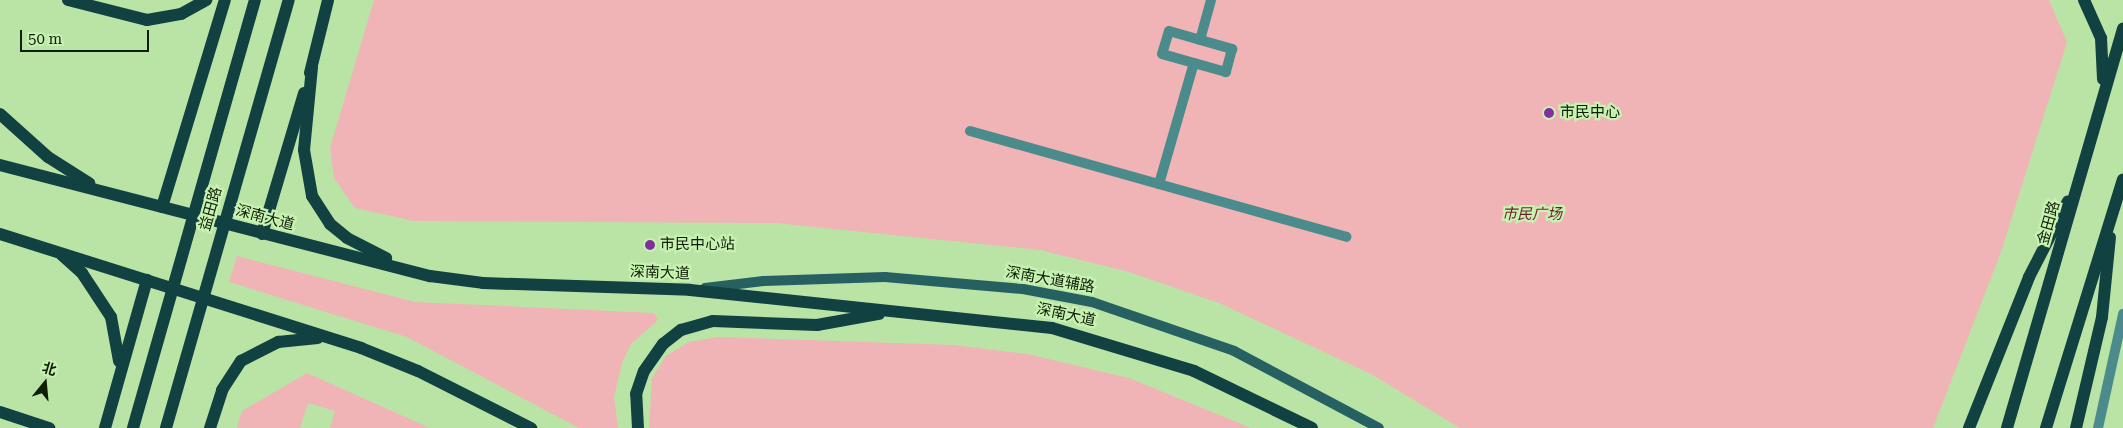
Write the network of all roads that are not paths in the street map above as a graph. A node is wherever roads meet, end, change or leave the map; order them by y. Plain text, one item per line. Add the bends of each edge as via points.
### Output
1 (68, 0) edge
2 (206, 0) edge
3 (225, 0) edge
4 (255, 0) edge
5 (289, 0) edge
6 (328, 0) edge
7 (1212, 0) edge
8 (2084, 0) edge
9 (2123, 28) edge
10 (1200, 40) junction
11 (1194, 63) junction
12 (312, 67) junction
13 (2103, 97) junction
14 (0, 114) edge
15 (970, 130) dead end
16 (0, 165) edge
17 (2123, 180) edge
18 (1159, 184) junction
19 (2077, 186) junction
20 (99, 190) junction
21 (162, 207) junction
22 (2110, 223) junction
23 (0, 234) edge
24 (262, 234) junction
25 (1346, 237) dead end
26 (58, 252) junction
27 (430, 276) junction
28 (147, 280) junction
29 (690, 290) junction
30 (897, 311) junction
31 (2123, 314) edge
32 (329, 337) junction
33 (120, 376) junction
34 (0, 412) edge
35 (1310, 427) edge
36 (49, 428) edge
37 (105, 428) edge
38 (133, 428) edge
39 (166, 428) edge
40 (210, 428) edge
41 (531, 428) edge
42 (638, 428) edge
43 (1379, 428) edge
44 (1969, 428) edge
45 (2007, 428) edge
46 (2046, 428) edge
47 (2076, 428) edge
48 (2098, 428) edge

1 - 2 main road via 147,20 181,14
3 - 21 main road
4 - 38 main road, 益田路, bridge
5 - 39 main road, 益田路, bridge
6 - 12 main road
7 - 10 street
8 - 13 main road via 2101,38
9 - 13 main road, 金田路
10 - 11 street via 1169,31 1162,54
10 - 11 street via 1232,49 1226,72
11 - 18 street
12 - 24 main road
12 - 27 main road via 304,165 319,210 330,224 367,250
13 - 19 main road, 金田路
14 - 20 main road via 48,157
15 - 18 street
16 - 20 main road, 深南大道
17 - 22 main road
18 - 25 street
19 - 44 main road via 2028,277
19 - 45 main road, 金田路
20 - 21 main road, 深南大道
21 - 24 main road, 深南大道
22 - 46 main road
22 - 47 main road via 2102,317
23 - 26 main road
24 - 27 main road, 深南大道
26 - 28 main road
26 - 33 main road via 82,273 111,317 119,345
27 - 29 main road, 深南大道 via 483,283
28 - 32 main road
28 - 33 main road
29 - 30 main road, 深南大道
29 - 43 main road, 深南大道辅路 via 764,281 885,276 1056,294 1129,313 1234,350
30 - 35 main road, 深南大道 via 1007,320 1096,339 1194,371
30 - 42 main road via 816,325 714,321 681,330 663,344 644,371 636,394
31 - 48 street
32 - 40 main road via 278,342 247,357 226,380
32 - 41 main road via 418,371
33 - 37 main road
34 - 36 main road

